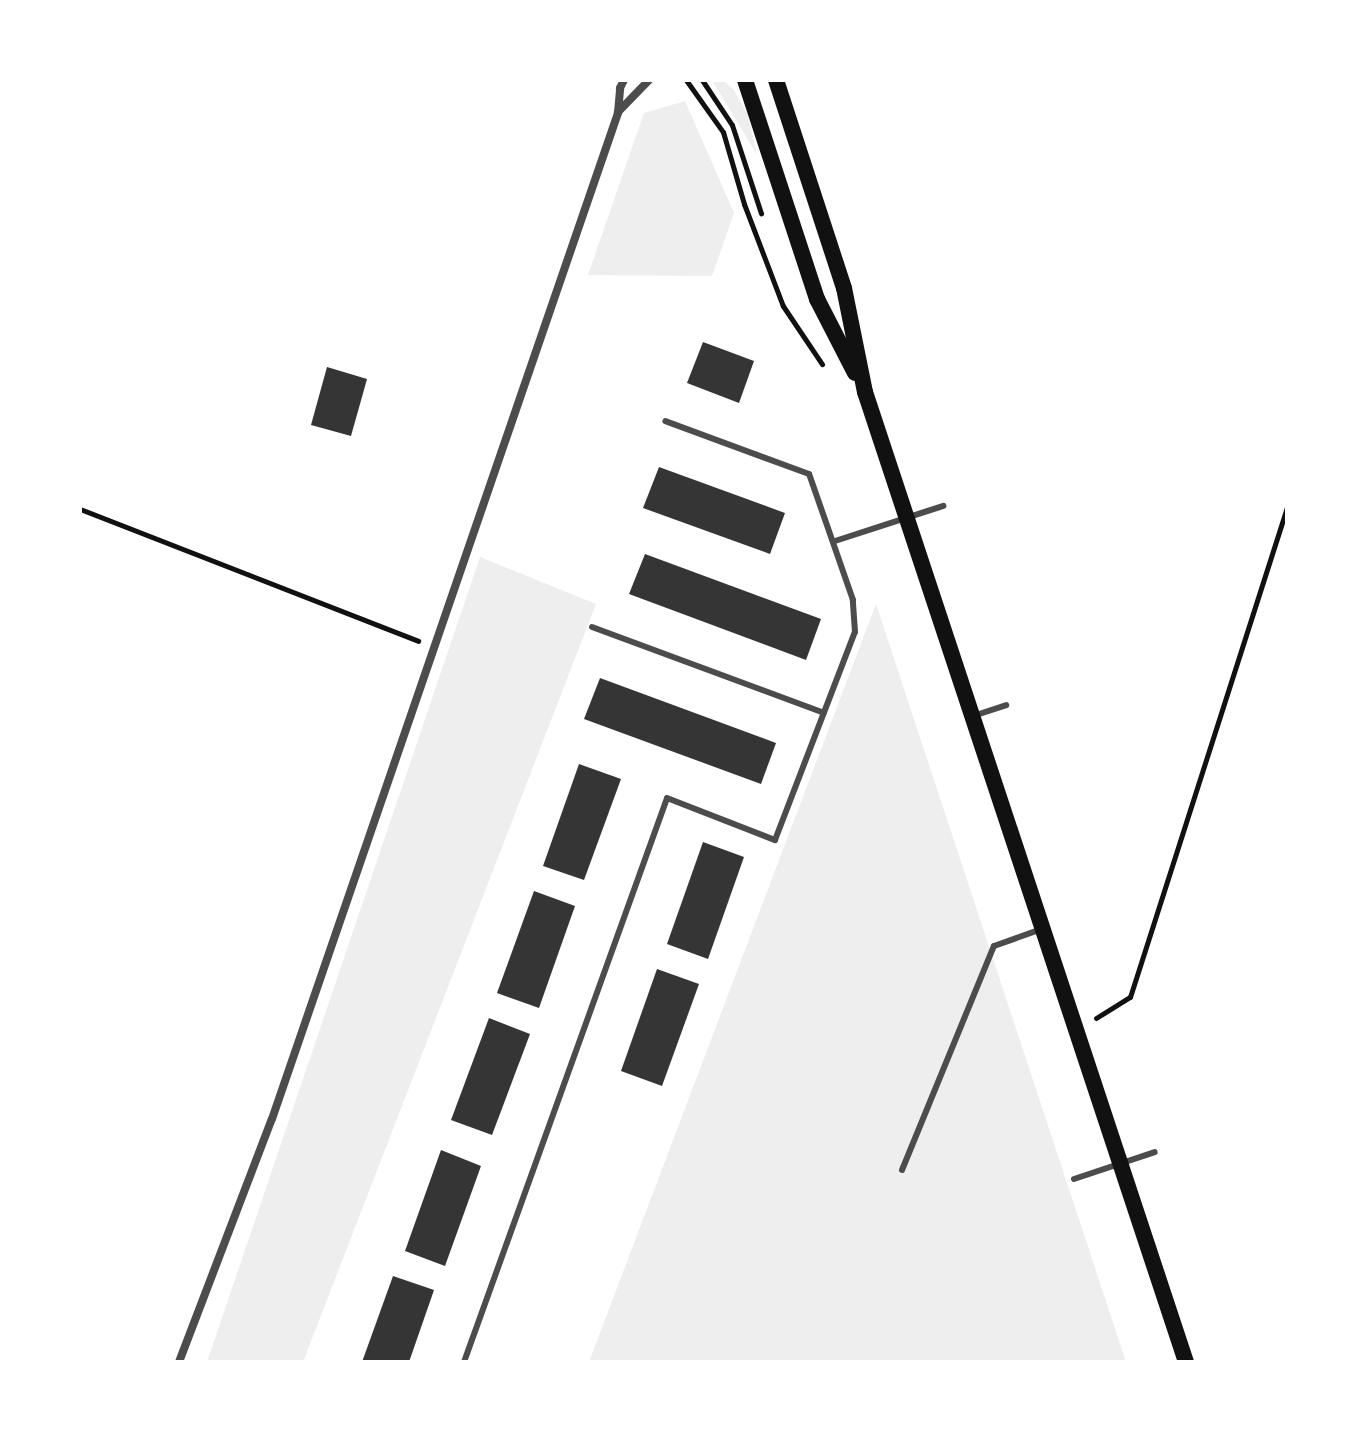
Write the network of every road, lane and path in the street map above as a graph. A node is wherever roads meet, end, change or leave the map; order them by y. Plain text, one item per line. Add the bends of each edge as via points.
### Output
1 (624, 80) edge
2 (649, 80) edge
3 (686, 80) edge
4 (702, 80) edge
5 (745, 80) edge
6 (776, 80) edge
7 (618, 113) junction
8 (765, 225) dead end
9 (791, 303) dead end
10 (798, 318) dead end
11 (827, 371) dead end
12 (865, 392) junction
13 (665, 421) dead end
14 (943, 506) dead end
15 (1287, 507) edge
16 (80, 509) edge
17 (907, 518) junction
18 (835, 541) junction
19 (592, 627) dead end
20 (434, 647) junction
21 (1006, 705) dead end
22 (824, 713) junction
23 (973, 716) junction
24 (1043, 928) junction
25 (1076, 1030) junction
26 (1155, 1152) dead end
27 (1120, 1163) junction
28 (902, 1170) dead end
29 (1074, 1179) dead end
30 (179, 1362) edge
31 (464, 1362) edge
32 (1186, 1362) edge

1 - 7 street
2 - 7 street
3 - 11 path via 723,132 787,316
4 - 8 path via 732,125
5 - 12 main road via 817,299
6 - 12 main road via 844,288
7 - 20 street
9 - 10 path
12 - 17 main road
13 - 18 lane via 804,470 813,480
14 - 17 lane
15 - 25 path via 1130,997
16 - 20 path
17 - 18 lane
17 - 23 main road
18 - 22 lane via 856,620
19 - 22 lane
20 - 30 street via 272,1119
21 - 23 lane
22 - 31 lane via 775,840 667,798
23 - 24 main road
24 - 25 main road
24 - 28 lane via 994,946
25 - 27 main road
26 - 27 lane
27 - 29 lane
27 - 32 main road

